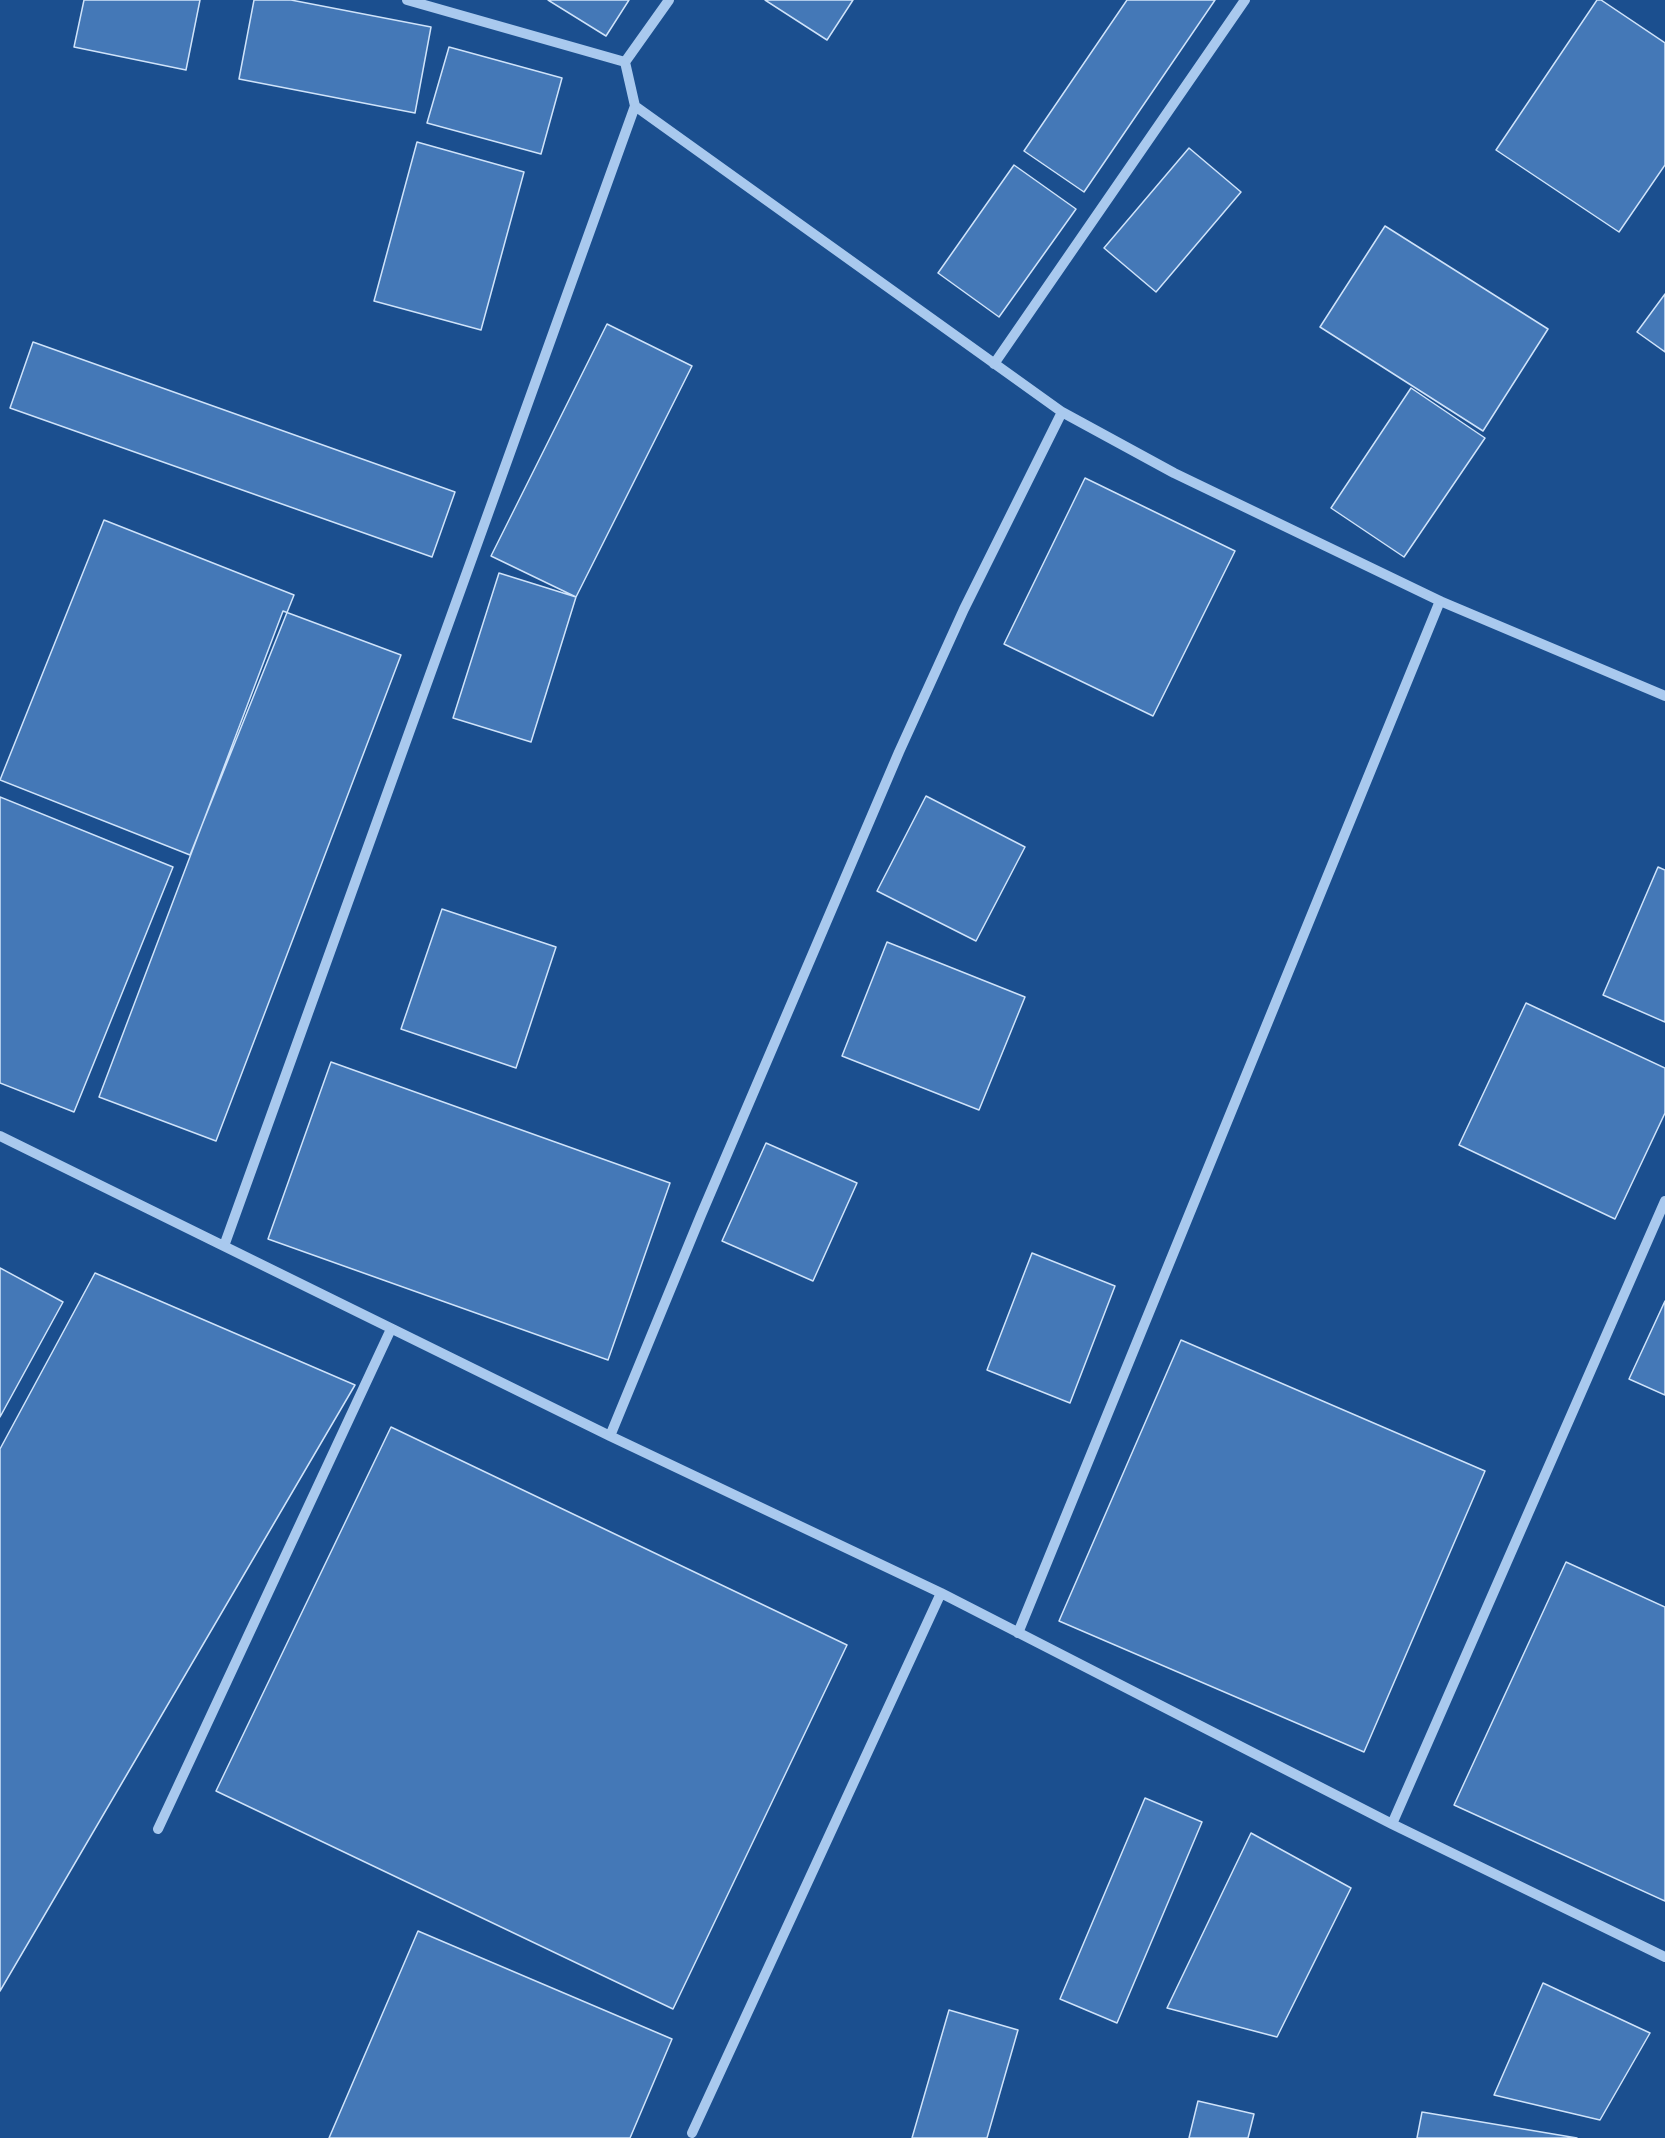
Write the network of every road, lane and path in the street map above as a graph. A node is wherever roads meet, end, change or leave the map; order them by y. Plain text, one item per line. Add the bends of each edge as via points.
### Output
1 (407, 0) edge
2 (669, 0) edge
3 (1245, 0) edge
4 (626, 62) junction
5 (635, 106) junction
6 (994, 364) junction
7 (1062, 412) junction
8 (1440, 601) junction
9 (1665, 696) edge
10 (0, 1136) edge
11 (1665, 1201) edge
12 (224, 1246) junction
13 (391, 1329) junction
14 (610, 1436) junction
15 (941, 1593) junction
16 (1018, 1633) junction
17 (1392, 1824) junction
18 (158, 1829) dead end
19 (1665, 1957) edge
20 (692, 2133) dead end

1 - 4 street
2 - 4 street
3 - 6 street
4 - 5 street
5 - 6 street
5 - 12 street
6 - 7 street
7 - 8 street via 1174,473
7 - 14 street via 964,609 899,752 700,1215
8 - 9 street
8 - 16 street
10 - 12 street
11 - 17 street
12 - 13 street
13 - 14 street
13 - 18 street
14 - 15 street
15 - 16 street
15 - 20 street
16 - 17 street
17 - 19 street

